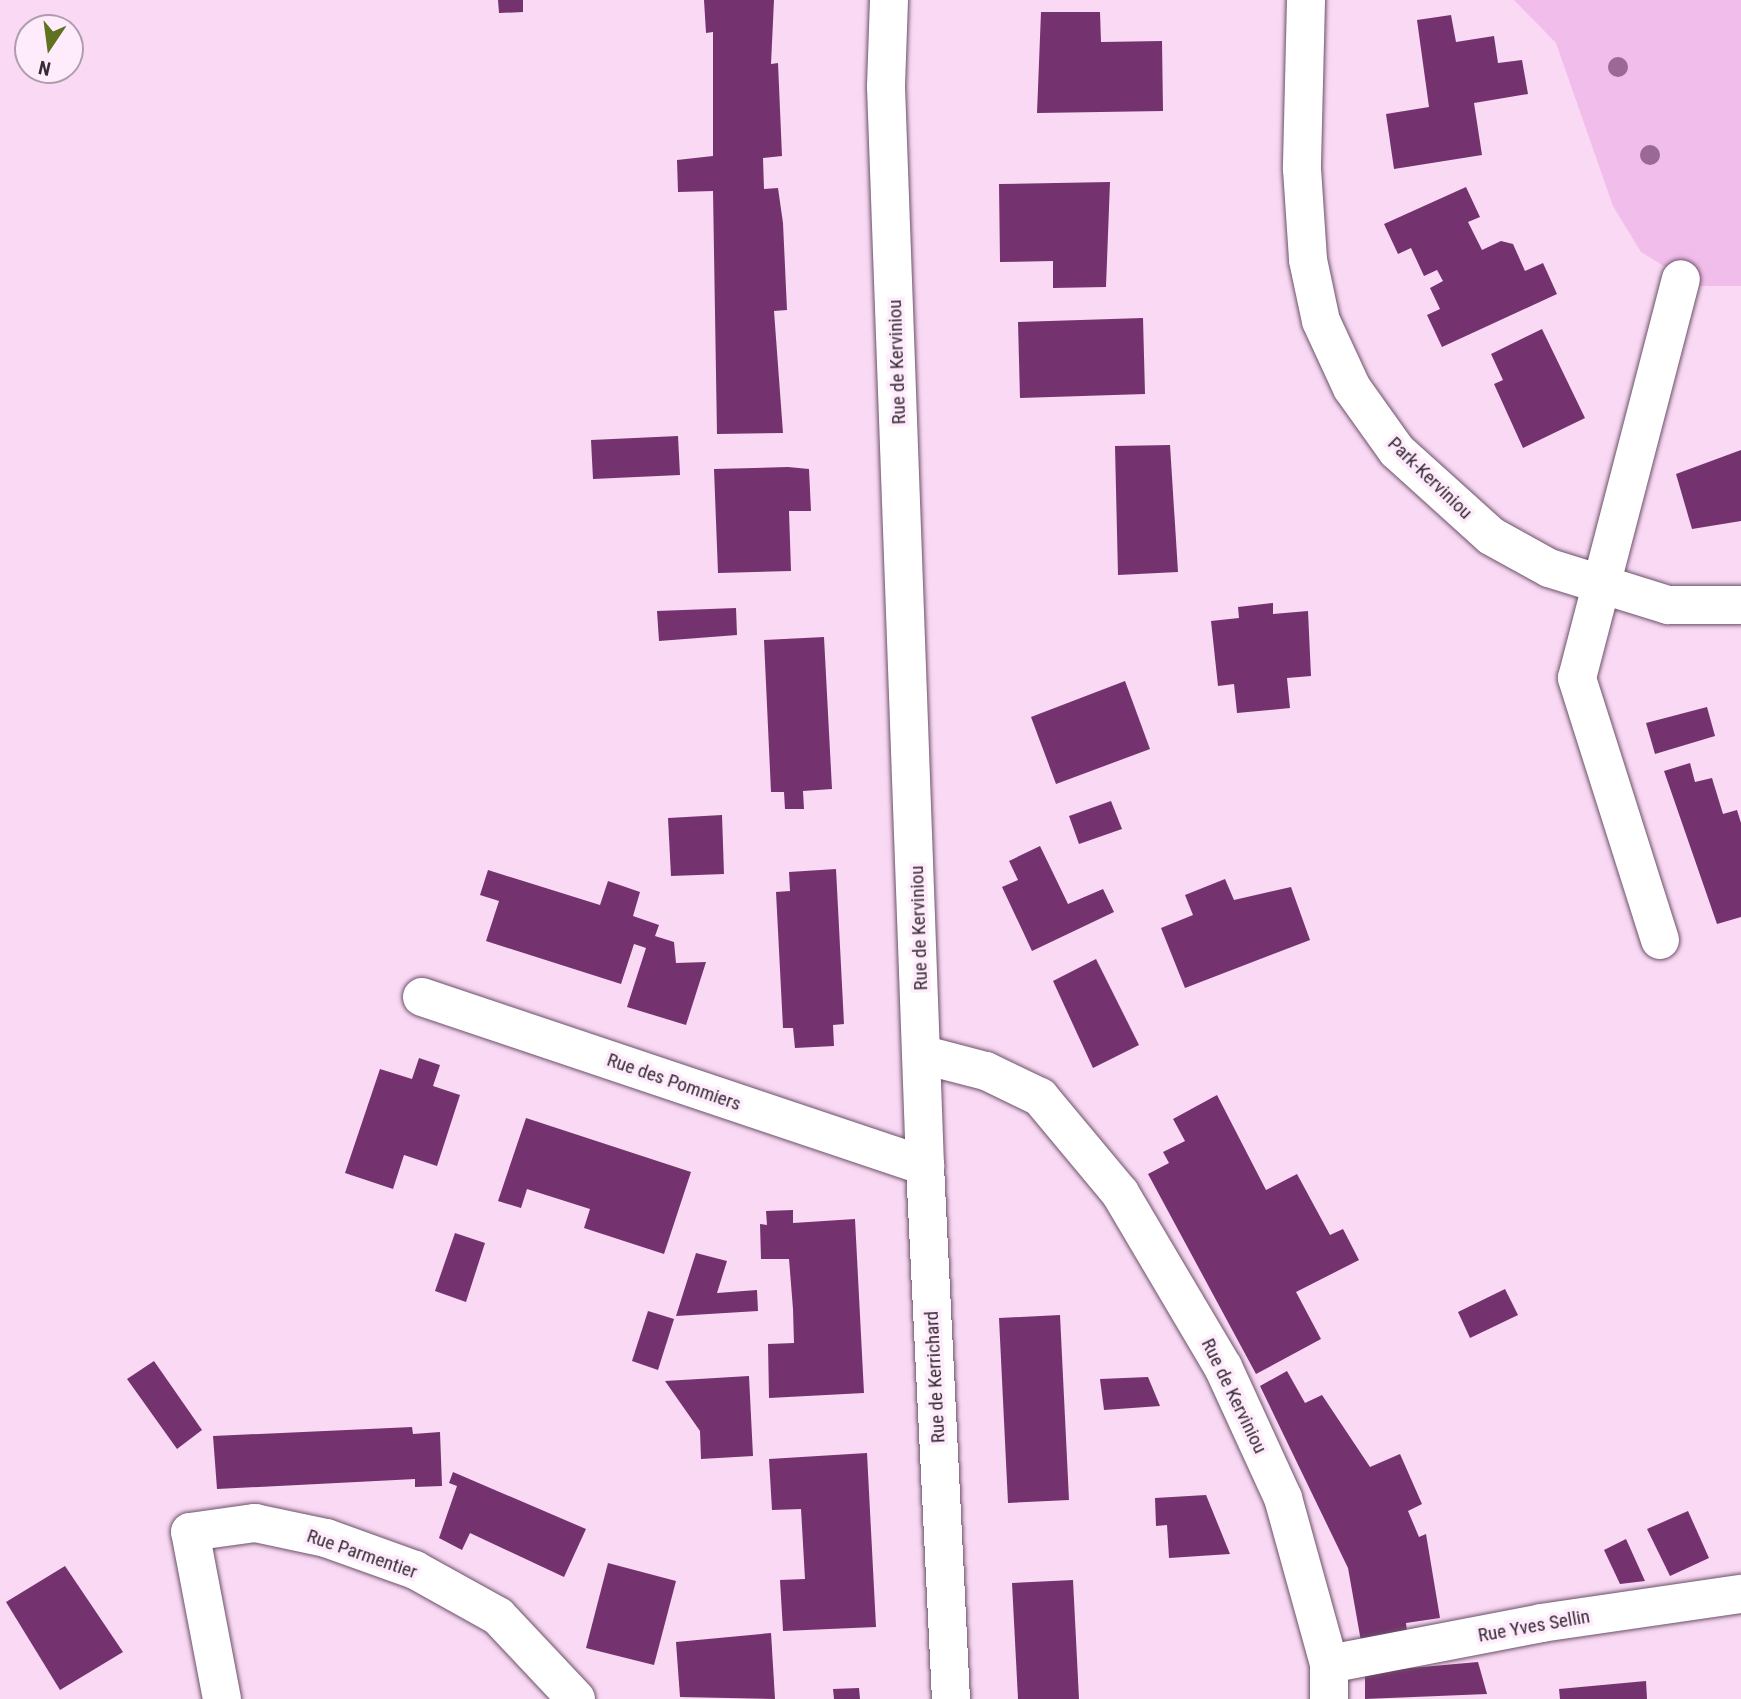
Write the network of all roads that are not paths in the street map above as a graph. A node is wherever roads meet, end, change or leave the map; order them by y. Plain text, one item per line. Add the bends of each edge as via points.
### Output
1 (889, 0) edge
2 (1306, 0) edge
3 (1681, 279) dead end
4 (1598, 587) junction
5 (1741, 605) edge
6 (1660, 940) dead end
7 (422, 998) dead end
8 (924, 1055) junction
9 (925, 1166) junction
10 (1741, 1594) edge
11 (1329, 1682) edge
12 (222, 1699) edge
13 (576, 1699) edge
14 (951, 1699) edge

1 - 8 street, Rue de Kerviniou via 886,87
2 - 4 street, Park-Kerviniou via 1302,169 1308,260 1321,321 1352,388 1397,451 1491,536
3 - 4 street
4 - 5 street, Park-Kerviniou via 1668,605
4 - 6 street via 1577,678
7 - 9 street, Rue des Pommiers
8 - 9 street, Rue de Kerrichard
8 - 11 street, Rue de Kerviniou via 986,1071 1040,1097 1121,1193 1223,1367 1283,1498
9 - 14 street, Rue de Kerrichard
10 - 11 street, Rue Yves Sellin via 1541,1623
12 - 13 street, Rue Parmentier via 190,1532 255,1523 326,1538 415,1570 498,1616

